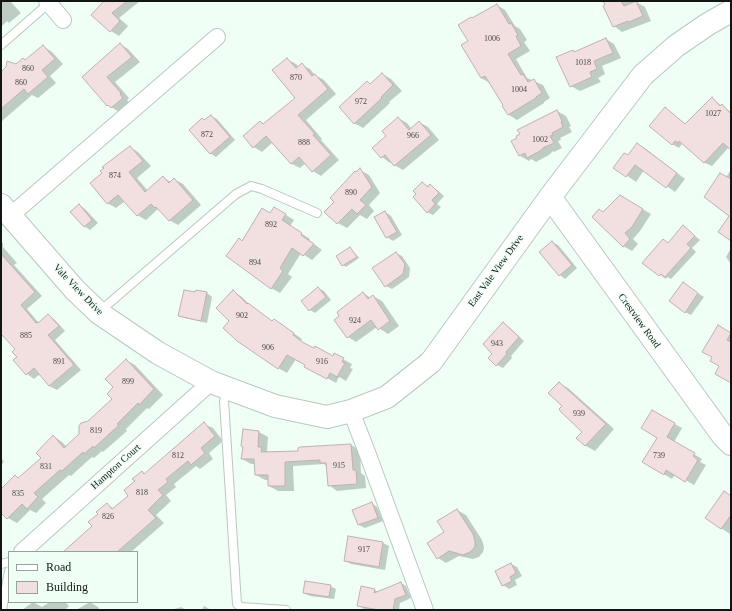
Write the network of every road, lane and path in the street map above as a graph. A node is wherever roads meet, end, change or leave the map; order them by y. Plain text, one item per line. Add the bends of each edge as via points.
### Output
1 (48, 2) edge
2 (731, 11) edge
3 (63, 20) dead end
4 (217, 37) dead end
5 (1, 45) edge
6 (550, 197) junction
7 (6, 210) edge
8 (317, 213) dead end
9 (99, 313) junction
10 (219, 385) junction
11 (351, 411) junction
12 (731, 444) edge
13 (23, 551) edge
14 (8, 576) edge
15 (2, 610) edge
16 (286, 610) edge
17 (425, 610) edge

1 - 3 street
1 - 5 lane
2 - 6 street, East Vale View Drive via 676,46 643,74
4 - 7 street
6 - 11 street, East Vale View Drive via 431,362 387,397
6 - 12 street, Crestview Road via 719,432
7 - 9 street, Vale View Drive via 75,290
8 - 9 lane via 251,186 236,194
9 - 10 street, Vale View Drive via 158,353
10 - 11 street, East Vale View Drive via 275,406 327,416
10 - 13 street, Hampton Court
10 - 16 lane via 224,401 237,604 241,607
11 - 17 street
14 - 15 lane

